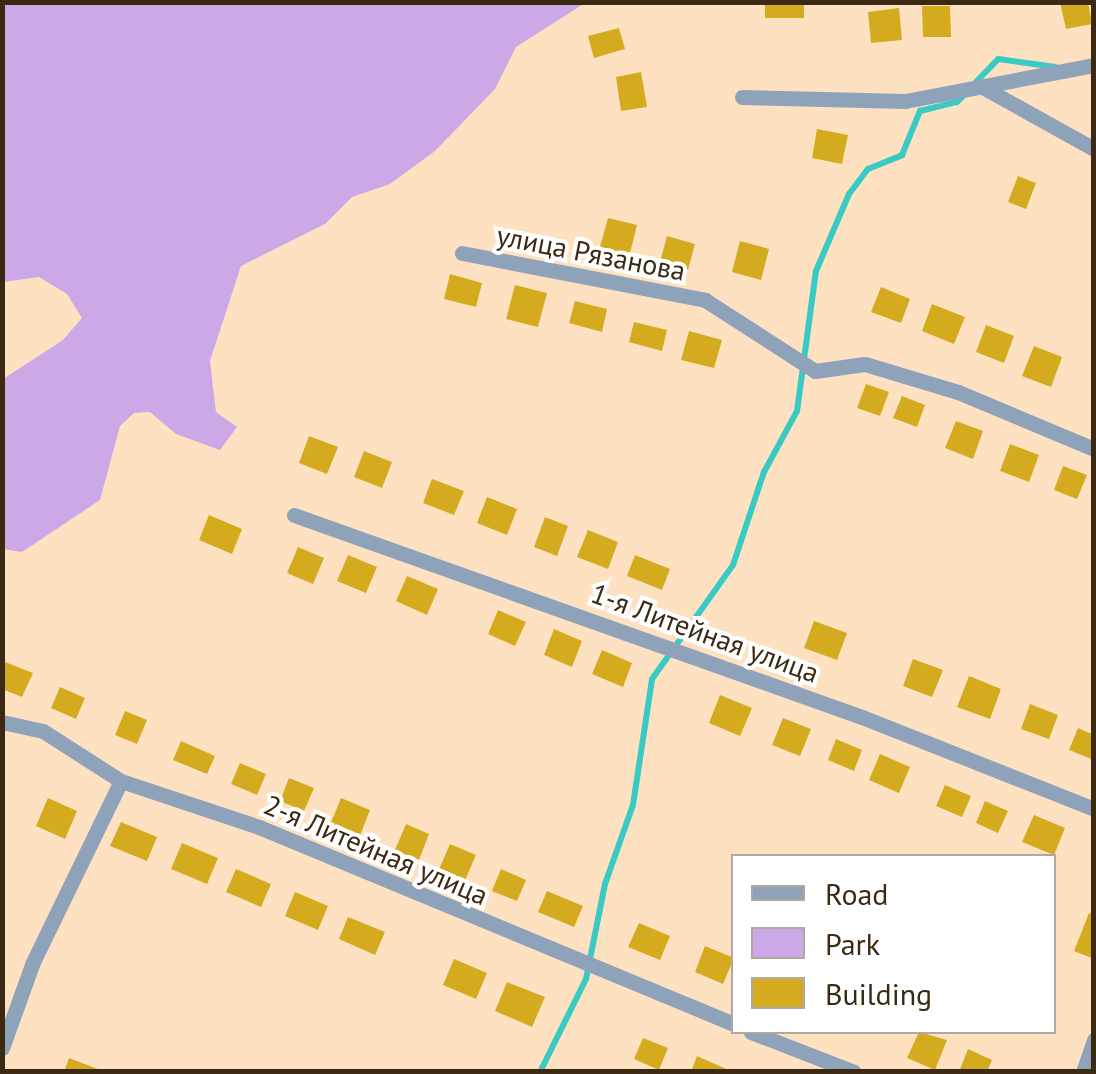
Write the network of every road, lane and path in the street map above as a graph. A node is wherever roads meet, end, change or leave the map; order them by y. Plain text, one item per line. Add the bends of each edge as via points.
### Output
1 (1094, 65) edge
2 (986, 89) junction
3 (742, 97) dead end
4 (1094, 150) edge
5 (462, 252) dead end
6 (1094, 449) edge
7 (294, 515) dead end
8 (2, 722) edge
9 (121, 782) junction
10 (1094, 809) edge
11 (731, 1023) edge
12 (755, 1034) edge
13 (1094, 1040) edge
14 (2, 1048) edge
15 (854, 1072) edge
16 (1083, 1072) edge

1 - 2 street
2 - 3 street via 905,100
2 - 4 street
5 - 6 street, улица Рязанова via 706,300 814,371 866,364 958,392
7 - 10 street, 1-я Литейная улица via 638,634
8 - 9 street, 2-я Литейная улица via 43,731
9 - 11 street, 2-я Литейная улица via 259,827
9 - 14 street via 33,962
12 - 15 street
13 - 16 street

